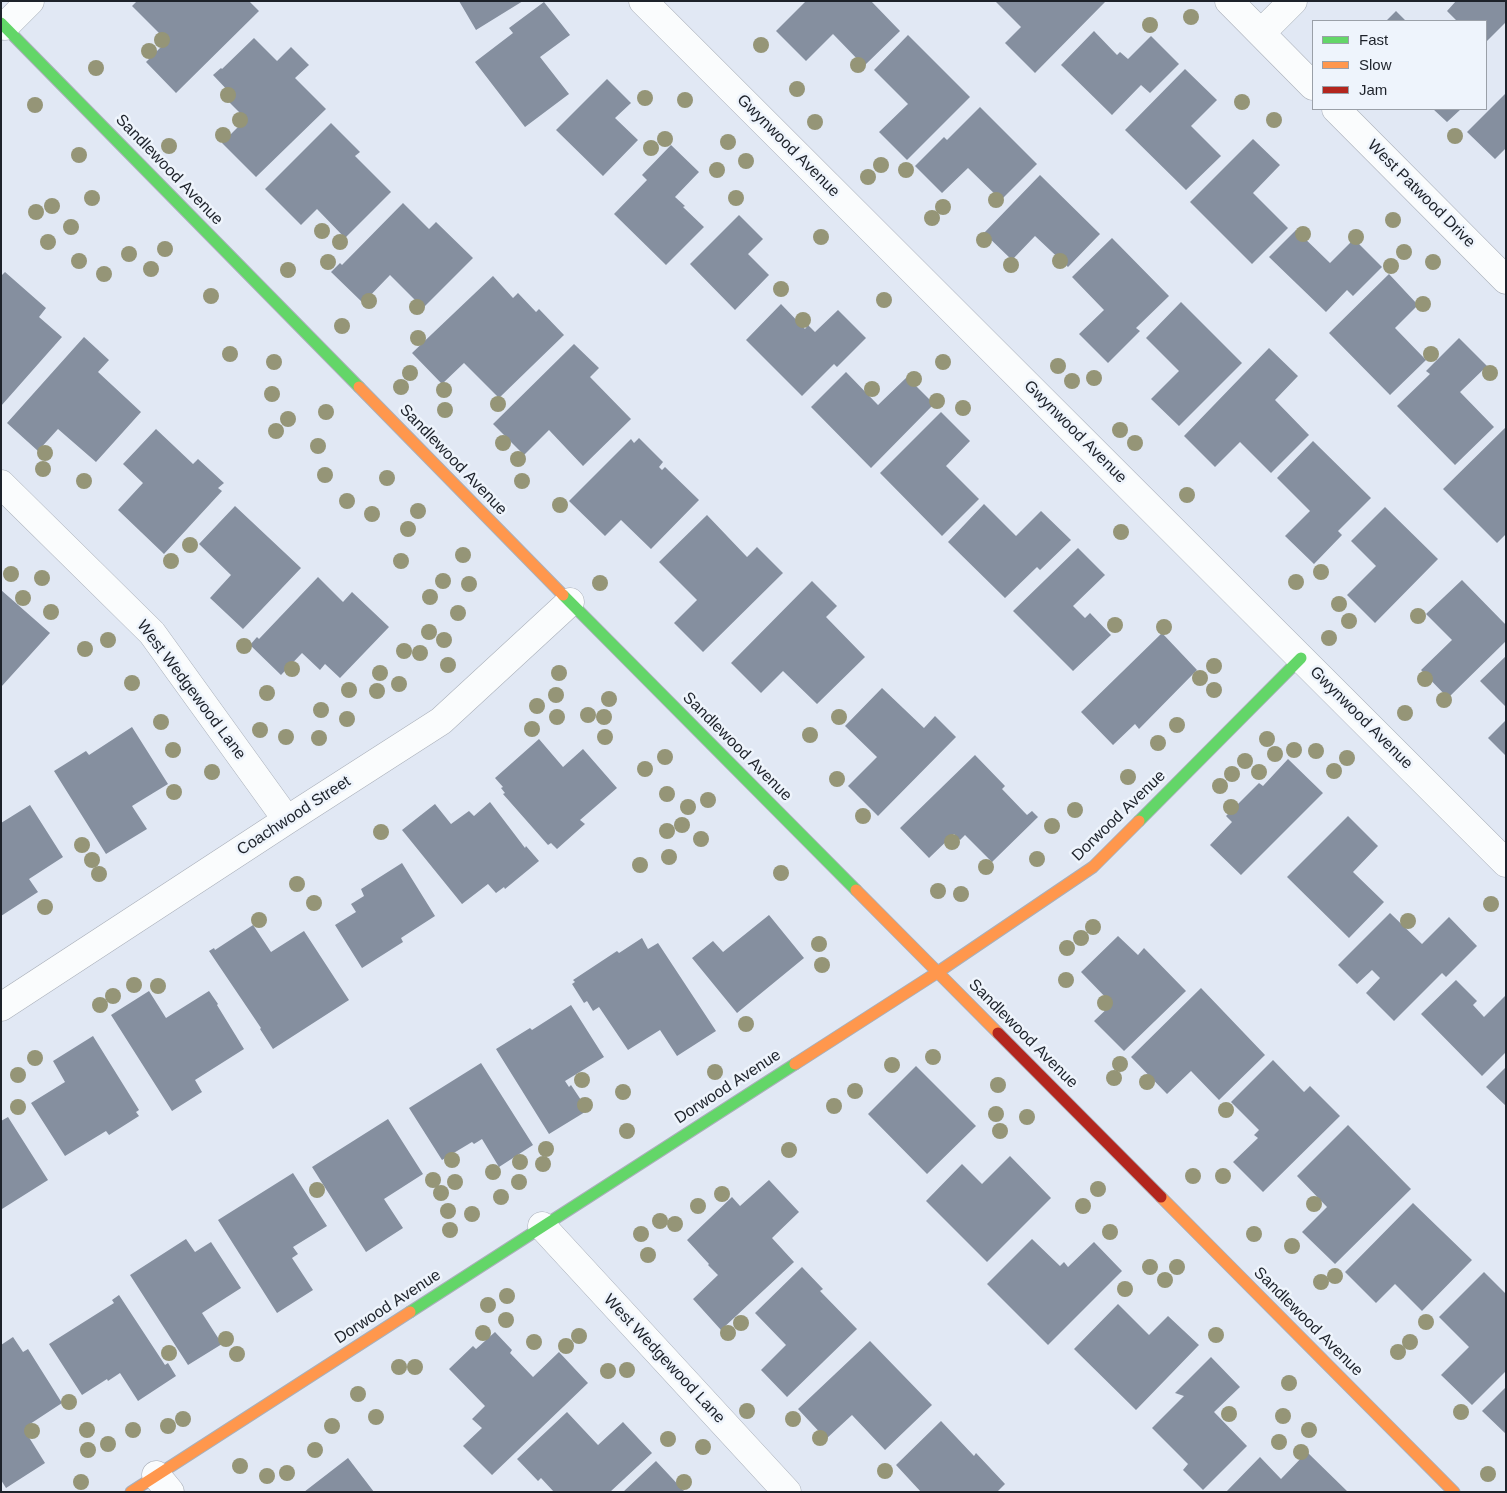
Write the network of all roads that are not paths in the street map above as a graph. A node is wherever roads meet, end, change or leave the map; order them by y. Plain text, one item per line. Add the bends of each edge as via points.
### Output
1 (30, 1) edge
2 (644, 1) edge
3 (1229, 1) edge
4 (1293, 1) edge
5 (3, 24) edge
6 (1261, 33) junction
7 (1312, 85) edge
8 (1337, 110) edge
9 (1506, 280) edge
10 (1, 484) edge
11 (570, 602) junction
12 (1301, 658) junction
13 (287, 820) junction
14 (1506, 863) edge
15 (938, 972) junction
16 (1, 1007) edge
17 (542, 1226) junction
18 (163, 1483) edge
19 (131, 1492) edge
20 (787, 1492) edge
21 (1454, 1492) edge

1 - 5 street
2 - 12 street, Gwynwood Avenue
3 - 6 street
4 - 6 street
5 - 11 street, Sandlewood Avenue
6 - 7 street
8 - 9 street, West Patwood Drive
10 - 13 street, West Wedgewood Lane via 152,633
11 - 13 street, Coachwood Street via 441,721
11 - 15 street, Sandlewood Avenue
12 - 14 street, Gwynwood Avenue
12 - 15 street, Dorwood Avenue via 1093,867
13 - 16 street, Coachwood Street
15 - 17 street, Dorwood Avenue
15 - 21 street, Sandlewood Avenue
17 - 18 street, Dorwood Avenue
17 - 20 street, West Wedgewood Lane
18 - 19 street, Dorwood Avenue

